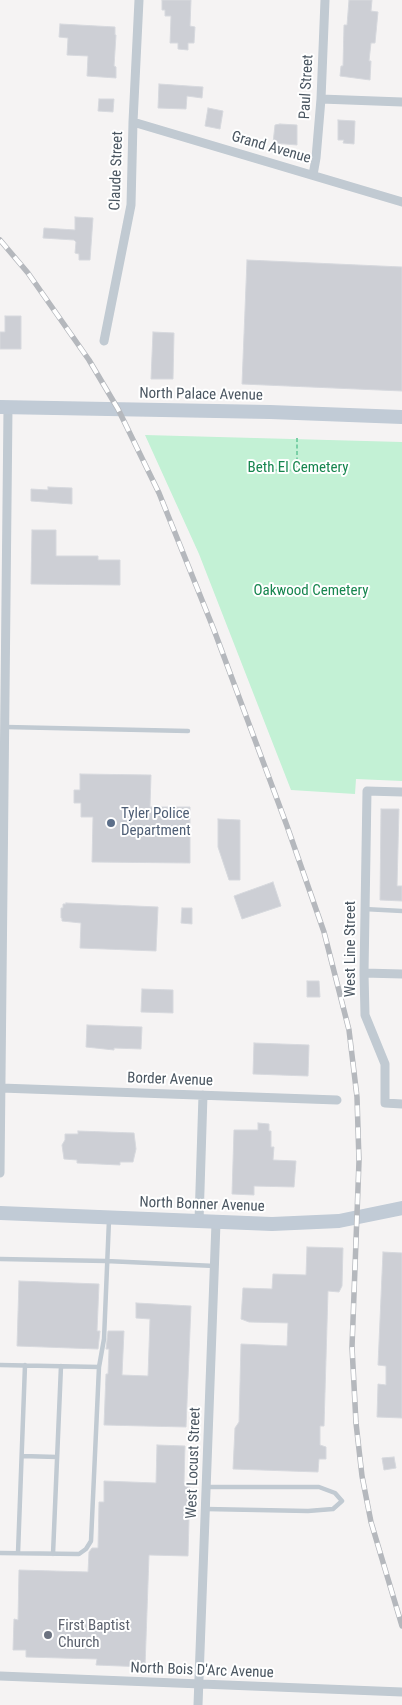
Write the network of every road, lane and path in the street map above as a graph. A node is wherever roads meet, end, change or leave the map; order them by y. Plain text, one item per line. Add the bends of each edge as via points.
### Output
1 (139, 0) edge
2 (324, 0) edge
3 (320, 99) junction
4 (402, 102) edge
5 (133, 122) junction
6 (313, 175) junction
7 (402, 202) edge
8 (104, 341) dead end
9 (4, 407) edge
10 (402, 417) edge
11 (297, 438) dead end
12 (267, 470) dead end
13 (297, 471) junction
14 (343, 472) dead end
15 (6, 726) junction
16 (188, 730) dead end
17 (402, 792) edge
18 (364, 909) junction
19 (402, 911) edge
20 (364, 972) junction
21 (402, 974) edge
22 (1, 1088) junction
23 (204, 1095) junction
24 (337, 1100) dead end
25 (402, 1104) edge
26 (0, 1133) edge
27 (0, 1173) edge
28 (402, 1208) edge
29 (0, 1213) edge
30 (109, 1218) junction
31 (199, 1221) junction
32 (216, 1223) junction
33 (0, 1259) edge
34 (106, 1261) junction
35 (215, 1266) junction
36 (0, 1364) edge
37 (25, 1365) junction
38 (61, 1366) junction
39 (99, 1367) junction
40 (22, 1456) junction
41 (57, 1457) junction
42 (206, 1487) junction
43 (206, 1510) junction
44 (0, 1552) edge
45 (18, 1553) junction
46 (53, 1554) junction
47 (0, 1676) edge
48 (199, 1684) junction
49 (402, 1692) edge
50 (198, 1705) edge

1 - 5 street, Claude Street
2 - 3 street, Paul Street
3 - 4 street
3 - 6 street, Paul Street
5 - 6 street, Grand Avenue
5 - 8 street, Claude Street via 131,205
6 - 7 street, Grand Avenue
9 - 10 street, North Palace Avenue
9 - 15 street
11 - 13 path
12 - 13 path
13 - 14 path
15 - 16 lane
15 - 22 street
17 - 18 street, West Line Street via 367,791
18 - 19 lane
18 - 20 street, West Line Street
20 - 21 street
20 - 25 street, West Line Street via 365,1015 385,1064 385,1103
22 - 23 street, Border Avenue
22 - 26 street
23 - 24 street, Border Avenue
23 - 31 street
26 - 27 street
28 - 32 street, North Bonner Avenue via 339,1221
29 - 30 street, North Bonner Avenue
30 - 31 street, North Bonner Avenue
30 - 34 lane
31 - 32 street, North Bonner Avenue
32 - 35 street, West Locust Street
33 - 34 lane
34 - 35 lane
34 - 39 lane via 104,1338
35 - 42 street, West Locust Street
36 - 37 lane
37 - 38 lane
37 - 40 lane
38 - 39 lane
38 - 41 lane
39 - 46 lane via 91,1541 79,1554
40 - 41 lane
40 - 45 lane
41 - 46 lane
42 - 43 street, West Locust Street
42 - 43 lane via 319,1488 335,1493 342,1501 333,1509 308,1511
43 - 48 street, West Locust Street
44 - 45 lane
45 - 46 lane
47 - 48 street, North Bois D'Arc Avenue
48 - 49 street, North Bois D'Arc Avenue
48 - 50 street, West Locust Street

